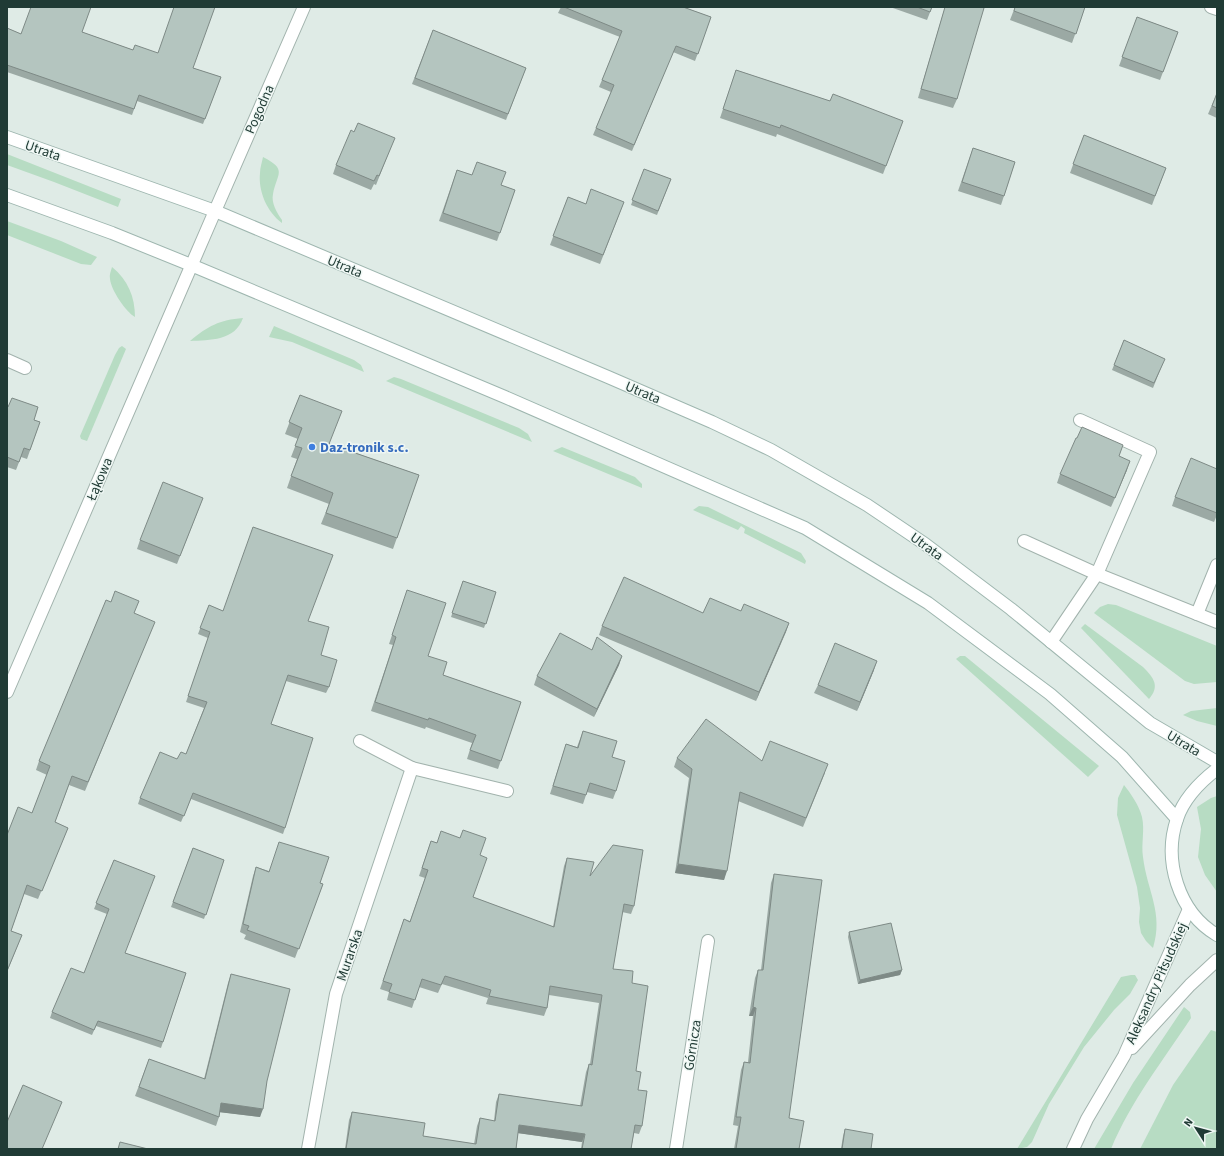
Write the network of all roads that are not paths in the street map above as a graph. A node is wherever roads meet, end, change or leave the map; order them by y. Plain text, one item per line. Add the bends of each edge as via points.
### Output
1 (304, 7) edge
2 (1211, 7) edge
3 (1217, 9) edge
4 (7, 137) edge
5 (7, 195) edge
6 (215, 211) junction
7 (191, 265) junction
8 (7, 360) edge
9 (25, 368) dead end
10 (1080, 420) dead end
11 (1024, 541) dead end
12 (1217, 565) edge
13 (1097, 574) junction
14 (1197, 614) junction
15 (1217, 622) edge
16 (1051, 642) junction
17 (7, 692) edge
18 (360, 741) dead end
19 (1217, 762) edge
20 (412, 768) junction
21 (1217, 769) edge
22 (507, 791) dead end
23 (1177, 818) junction
24 (1189, 909) junction
25 (1217, 934) edge
26 (708, 941) dead end
27 (1217, 960) edge
28 (1124, 1056) junction
29 (308, 1149) edge
30 (676, 1149) edge
31 (1073, 1149) edge

1 - 6 main road, Pogodna
2 - 3 main road
4 - 6 main road, Utrata
5 - 7 main road
6 - 7 main road, Pogodna
6 - 16 main road, Utrata via 608,377 770,450 868,505 912,535
7 - 17 main road, Łąkowa
7 - 23 main road via 512,400 805,528 928,603 1050,694 1122,757
8 - 9 main road
10 - 13 main road via 1150,452
11 - 13 main road
12 - 14 main road
13 - 14 main road
13 - 16 main road
14 - 15 main road
16 - 19 main road, Utrata via 1150,723
18 - 20 main road
20 - 22 main road
20 - 29 main road, Murarska via 336,994
21 - 23 main road, Utrata via 1203,779 1188,797
23 - 24 main road, Utrata via 1171,850 1175,881
24 - 25 main road, Utrata via 1209,930
24 - 28 main road, Aleksandry Piłsudskiej
26 - 30 main road, Górnicza
27 - 28 main road, Aleksandry Piłsudskiej
28 - 31 main road, Aleksandry Piłsudskiej via 1086,1119

